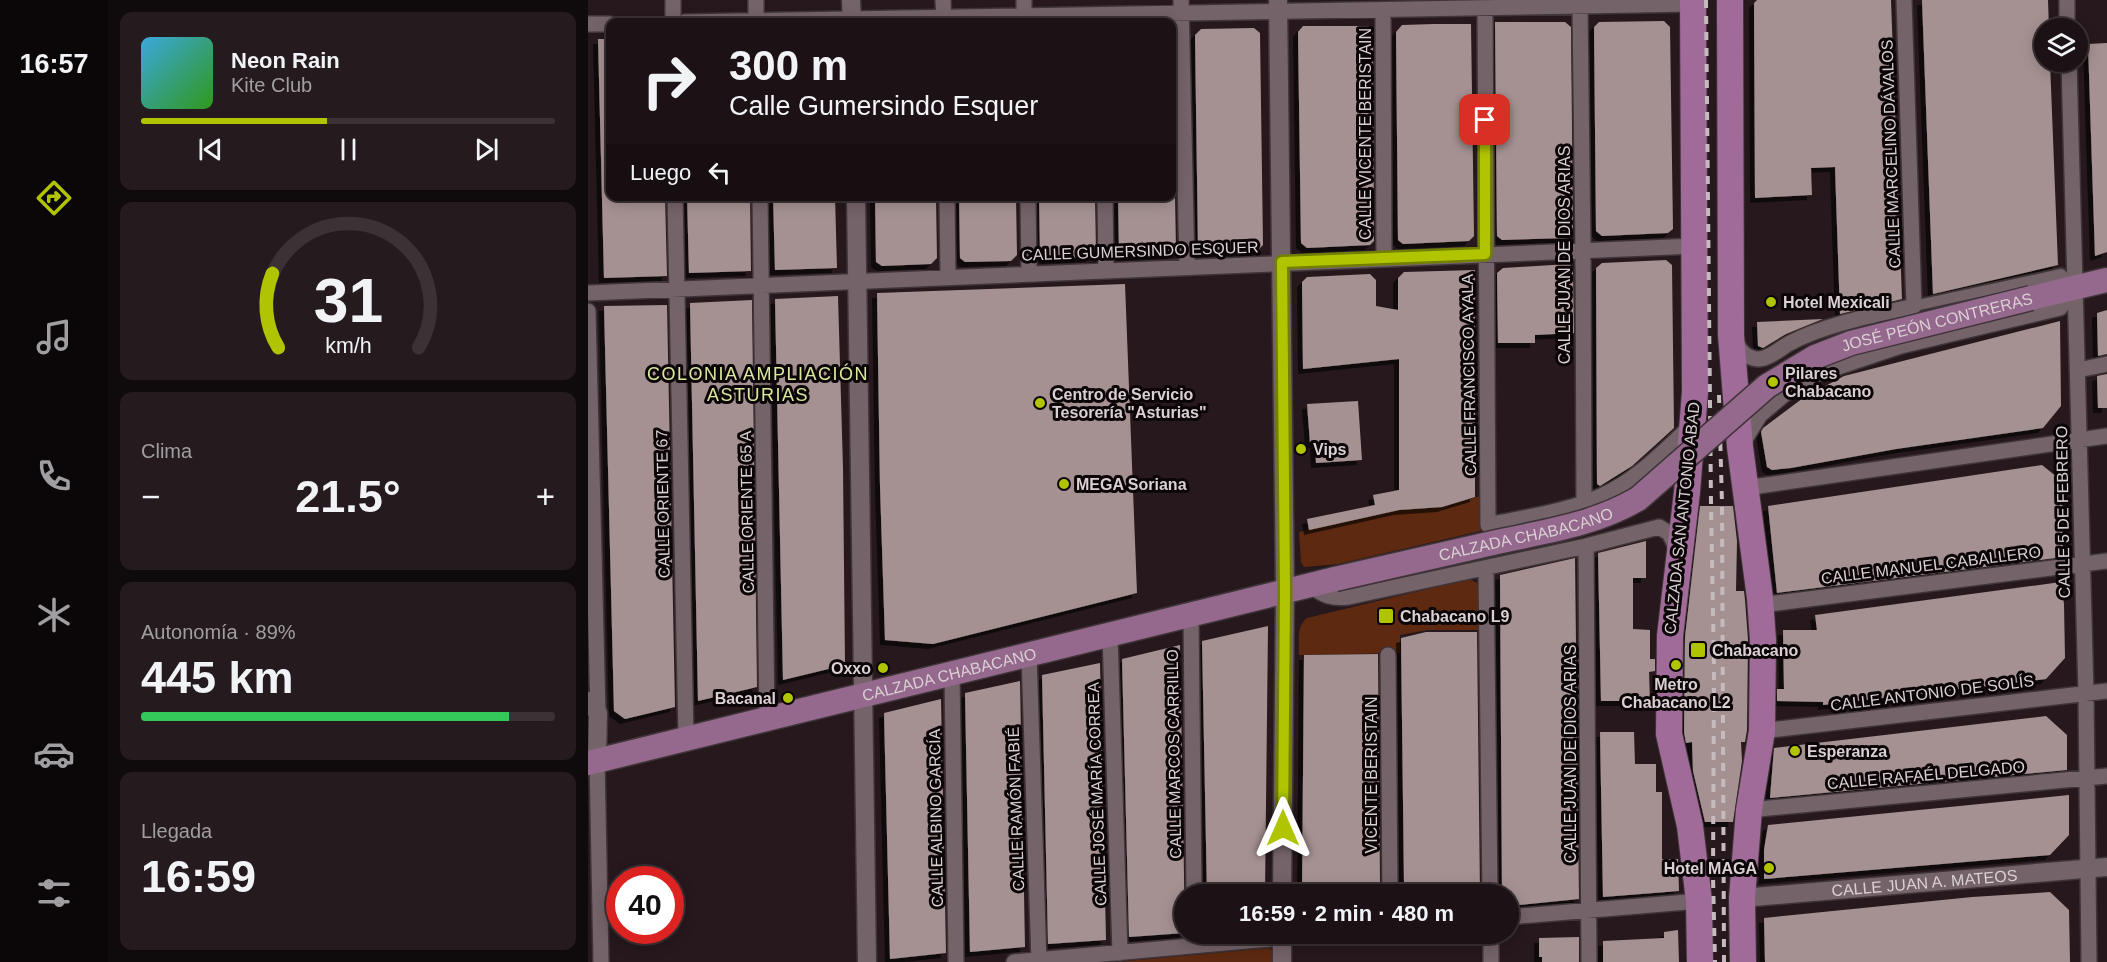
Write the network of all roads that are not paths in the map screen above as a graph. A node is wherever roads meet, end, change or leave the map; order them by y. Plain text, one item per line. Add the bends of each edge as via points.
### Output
1 (673, 0) edge
2 (756, 0) edge
3 (851, 0) edge
4 (943, 0) edge
5 (1024, 0) edge
6 (1730, 0) edge
7 (1904, 0) edge
8 (2067, 0) edge
9 (1693, 2) edge
10 (1278, 6) edge
11 (1580, 6) junction
12 (1181, 7) edge
13 (1485, 8) junction
14 (1383, 10) junction
15 (1102, 13) edge
16 (673, 18) edge
17 (756, 18) edge
18 (852, 18) edge
19 (944, 18) edge
20 (1024, 18) edge
21 (1046, 18) edge
22 (2067, 18) edge
23 (588, 24) edge
24 (606, 24) edge
25 (2068, 72) edge
26 (675, 201) edge
27 (760, 201) edge
28 (856, 201) edge
29 (947, 201) edge
30 (1028, 201) edge
31 (1105, 201) edge
32 (1695, 246) junction
33 (1583, 249) junction
34 (1485, 254) junction
35 (1384, 258) junction
36 (1282, 262) junction
37 (1187, 267) junction
38 (1106, 270) junction
39 (1029, 274) junction
40 (948, 277) junction
41 (2107, 280) edge
42 (859, 281) junction
43 (762, 285) junction
44 (2076, 287) junction
45 (676, 289) junction
46 (588, 293) edge
47 (1914, 306) junction
48 (588, 311) edge
49 (1731, 335) junction
50 (2107, 364) edge
51 (2078, 370) junction
52 (1705, 427) junction
53 (2107, 436) edge
54 (2080, 440) junction
55 (1740, 447) junction
56 (1745, 488) junction
57 (1584, 503) junction
58 (1488, 525) joint
59 (1586, 546) junction
60 (1680, 556) junction
61 (2107, 561) edge
62 (2082, 564) junction
63 (1486, 568) junction
64 (1310, 585) junction
65 (1285, 591) junction
66 (1761, 605) junction
67 (1191, 614) junction
68 (1110, 634) junction
69 (1029, 654) junction
70 (1388, 655) dead end
71 (952, 673) junction
72 (2107, 691) edge
73 (2086, 693) junction
74 (864, 694) junction
75 (593, 707) edge
76 (767, 718) junction
77 (1762, 730) junction
78 (686, 738) junction
79 (591, 759) edge
80 (2107, 776) edge
81 (2086, 778) junction
82 (1749, 810) junction
83 (594, 866) edge
84 (2107, 867) edge
85 (2087, 869) junction
86 (1194, 884) edge
87 (1282, 884) edge
88 (1390, 884) edge
89 (1491, 884) edge
90 (1742, 898) junction
91 (1699, 901) junction
92 (1588, 909) junction
93 (1519, 916) edge
94 (594, 927) edge
95 (1174, 944) edge
96 (1282, 944) edge
97 (1491, 944) edge
98 (1120, 953) junction
99 (1039, 961) edge
100 (601, 962) edge
101 (867, 962) edge
102 (956, 962) edge
103 (1014, 962) edge
104 (1282, 962) edge
105 (1491, 962) edge
106 (1589, 962) edge
107 (1700, 962) edge
108 (1743, 962) edge
109 (2089, 962) edge

1 - 16 street
2 - 17 street
3 - 18 street
4 - 19 street
5 - 20 street
6 - 49 highway
7 - 47 street, CALLE MARCELINO DÁVALOS
8 - 22 street
9 - 11 street
9 - 32 highway, CALZADA SAN ANTONIO ABAD
10 - 12 street
10 - 14 street
10 - 36 street
11 - 13 street
11 - 33 street, CALLE JUAN DE DIOS ARIAS
12 - 15 street
12 - 37 street
13 - 14 street
13 - 34 street, CALLE FRANCISCO AYALA
14 - 35 street, CALLE VICENTE BERISTAIN
15 - 21 street
23 - 24 street
25 - 44 street, CALLE 5 DE FEBRERO
26 - 45 street, CALLE ORIENTE 67
27 - 43 street, CALLE ORIENTE 65 A
28 - 42 street
29 - 40 street
30 - 39 street
31 - 38 street
32 - 33 street, CALLE GUMERSINDO ESQUER
32 - 52 highway, CALZADA SAN ANTONIO ABAD
33 - 34 street, CALLE GUMERSINDO ESQUER
33 - 57 street, CALLE JUAN DE DIOS ARIAS
34 - 35 street, CALLE GUMERSINDO ESQUER
34 - 58 street, CALLE FRANCISCO AYALA
35 - 36 street, CALLE GUMERSINDO ESQUER
36 - 37 street, CALLE GUMERSINDO ESQUER
36 - 65 street
37 - 38 street, CALLE GUMERSINDO ESQUER
38 - 39 street, CALLE GUMERSINDO ESQUER
39 - 40 street, CALLE GUMERSINDO ESQUER
40 - 42 street, CALLE GUMERSINDO ESQUER
41 - 44 main road, JOSÉ PEÓN CONTRERAS
42 - 43 street, CALLE GUMERSINDO ESQUER
42 - 74 street
43 - 45 street, CALLE GUMERSINDO ESQUER
43 - 76 street, CALLE ORIENTE 65 A
44 - 47 street via 2061,274
44 - 51 street, CALLE 5 DE FEBRERO
44 - 52 main road, JOSÉ PEÓN CONTRERAS, bridge via 1851,343 1815,357
44 - 55 street, JOSÉ PEÓN CONTRERAS via 2060,308 1900,346 1815,375 1792,388 1760,415
45 - 46 street, CALLE GUMERSINDO ESQUER
45 - 78 street, CALLE ORIENTE 67
47 - 49 street, JOSÉ PEÓN CONTRERAS via 1836,326 1792,342 1763,358 1743,353
48 - 75 street
49 - 55 highway
50 - 51 street
51 - 54 street, CALLE 5 DE FEBRERO
52 - 57 street, CALZADA CHABACANO via 1623,484
52 - 60 highway, CALZADA SAN ANTONIO ABAD
52 - 64 main road, CALZADA CHABACANO, bridge via 1638,499 1596,520
53 - 54 street
54 - 56 street
54 - 62 street, CALLE 5 DE FEBRERO
55 - 56 highway
56 - 66 highway
57 - 58 street, CALZADA CHABACANO
59 - 60 street, CALZADA CHABACANO via 1659,527 1669,533
59 - 63 street, CALZADA CHABACANO
59 - 92 street, CALLE JUAN DE DIOS ARIAS
60 - 91 highway, CALZADA SAN ANTONIO ABAD via 1670,636 1669,734 1690,826
61 - 62 street, CALLE MANUEL CABALLERO
62 - 66 street, CALLE MANUEL CABALLERO
62 - 73 street, CALLE 5 DE FEBRERO
63 - 64 street, CALZADA CHABACANO via 1334,599
63 - 89 street
64 - 65 main road, CALZADA CHABACANO
65 - 67 main road, CALZADA CHABACANO
65 - 87 street
66 - 77 highway
67 - 68 main road, CALZADA CHABACANO
67 - 86 street, CALLE MARCOS CARRILLO
68 - 69 main road, CALZADA CHABACANO
68 - 98 street, CALLE JOSÉ MARÍA CORREA
69 - 71 main road, CALZADA CHABACANO
69 - 99 street, CALLE RAMÓN FABIÉ
70 - 88 street, VICENTE BERISTAIN
71 - 74 main road, CALZADA CHABACANO
71 - 102 street, CALLE ALBINO GARCÍA
72 - 73 street, CALLE ANTONIO DE SOLÍS
73 - 77 street, CALLE ANTONIO DE SOLÍS
73 - 81 street, CALLE 5 DE FEBRERO
74 - 76 main road, CALZADA CHABACANO
74 - 101 street
75 - 79 street
76 - 78 main road, CALZADA CHABACANO
77 - 82 highway
78 - 79 main road, CALZADA CHABACANO
79 - 83 street
80 - 81 street, CALLE RAFAÉL DELGADO
81 - 82 street, CALLE RAFAÉL DELGADO
81 - 85 street, CALLE 5 DE FEBRERO
82 - 90 highway
83 - 94 street
84 - 85 street, CALLE JUAN A. MATEOS
85 - 90 street, CALLE JUAN A. MATEOS
85 - 109 street, CALLE 5 DE FEBRERO
90 - 108 highway
91 - 92 street
91 - 107 highway, CALZADA SAN ANTONIO ABAD
92 - 93 street
92 - 106 street, CALLE JUAN DE DIOS ARIAS
94 - 100 street
95 - 98 street
96 - 104 street
97 - 105 street
98 - 99 street
99 - 103 street

